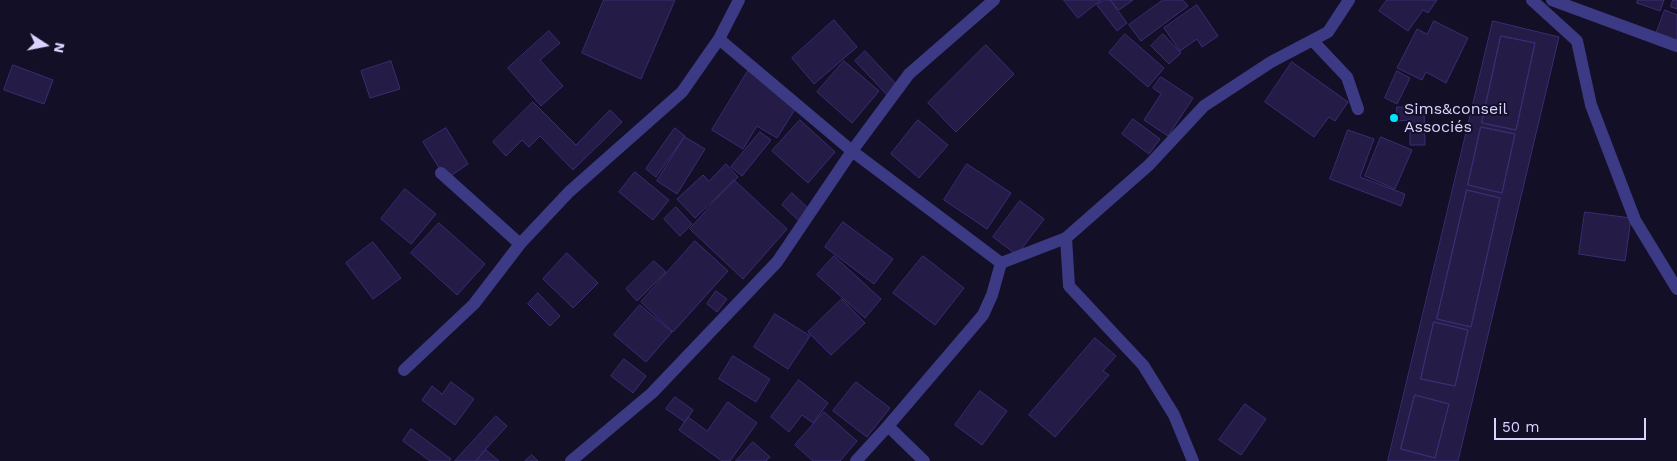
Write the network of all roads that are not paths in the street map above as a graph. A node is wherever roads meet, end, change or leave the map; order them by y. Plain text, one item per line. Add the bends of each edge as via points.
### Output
1 (739, 0) edge
2 (994, 0) edge
3 (1349, 0) edge
4 (1532, 0) edge
5 (1552, 0) edge
6 (719, 39) junction
7 (1314, 41) junction
8 (1677, 46) edge
9 (1358, 109) dead end
10 (852, 151) junction
11 (441, 174) dead end
12 (1066, 238) junction
13 (520, 244) junction
14 (1001, 263) junction
15 (1677, 289) edge
16 (404, 370) dead end
17 (888, 426) junction
18 (571, 461) edge
19 (856, 461) edge
20 (924, 461) edge
21 (1194, 461) edge

1 - 6 street
2 - 10 street via 909,74
3 - 7 street via 1328,32
4 - 15 street via 1578,41 1591,105 1635,220
5 - 8 street
6 - 10 street
6 - 13 street via 682,92 568,192
7 - 9 street via 1347,77
7 - 12 street via 1270,62 1204,106 1149,165
10 - 14 street
10 - 18 street via 777,262 652,392
11 - 13 street
12 - 14 street
12 - 21 street via 1070,286 1143,365 1174,415
13 - 16 street via 474,304
14 - 17 street via 983,315
17 - 19 street
17 - 20 street

